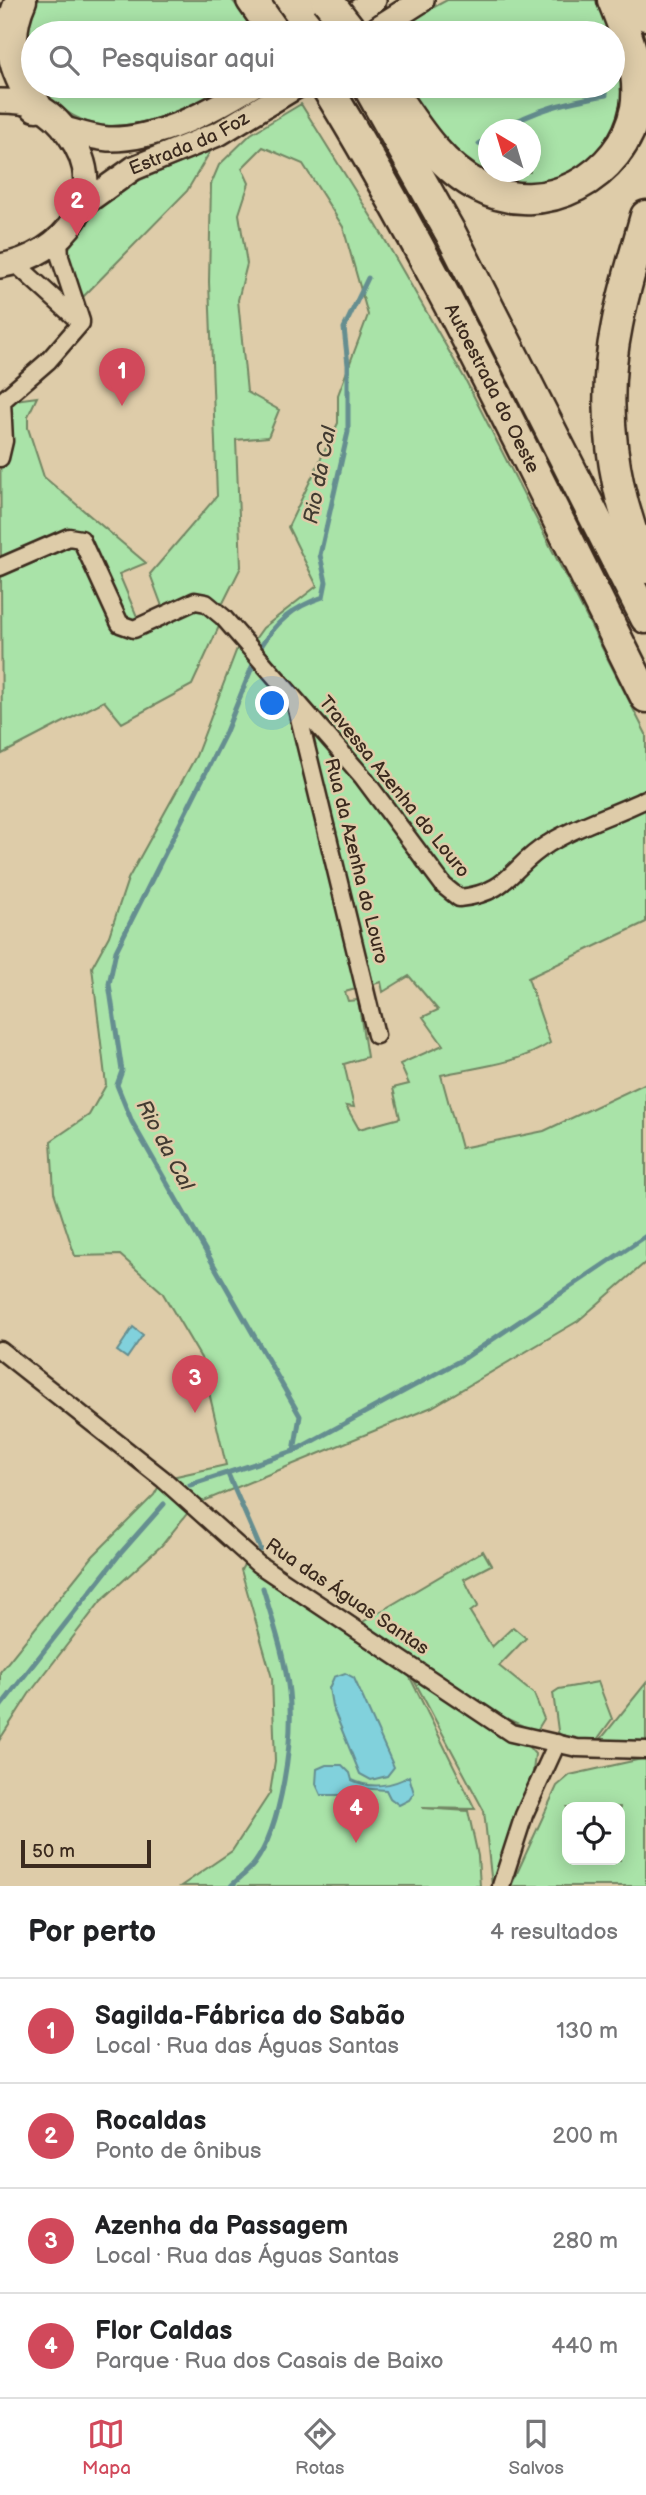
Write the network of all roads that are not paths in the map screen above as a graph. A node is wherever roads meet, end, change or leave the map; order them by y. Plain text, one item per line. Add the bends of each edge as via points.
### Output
1 (21, 0) edge
2 (317, 0) edge
3 (327, 0) edge
4 (374, 0) edge
5 (422, 0) edge
6 (612, 0) edge
7 (643, 0) edge
8 (646, 15) edge
9 (330, 21) edge
10 (344, 21) edge
11 (345, 21) edge
12 (389, 21) edge
13 (619, 21) edge
14 (625, 39) edge
15 (21, 79) edge
16 (32, 98) edge
17 (229, 98) edge
18 (278, 98) edge
19 (332, 98) edge
20 (385, 98) edge
21 (388, 98) edge
22 (0, 100) edge
23 (36, 106) junction
24 (65, 129) junction
25 (82, 205) junction
26 (646, 216) edge
27 (59, 239) junction
28 (8, 265) edge
29 (81, 323) junction
30 (1, 402) edge
31 (0, 458) edge
32 (0, 567) edge
33 (646, 568) edge
34 (646, 618) edge
35 (646, 697) edge
36 (294, 698) junction
37 (646, 799) edge
38 (376, 1035) dead end
39 (0, 1350) edge
40 (557, 1743) junction
41 (646, 1750) edge
42 (501, 1886) edge

1 - 15 highway via 11,52
2 - 9 highway
3 - 10 highway, bridge
4 - 11 main road
5 - 12 main road
6 - 13 highway
7 - 8 highway
14 - 21 highway via 636,72 631,125 610,161 575,188 537,198 499,195 480,188 446,163
16 - 23 highway
17 - 24 main road, Estrada da Foz via 149,133 106,139
18 - 25 main road, Estrada da Foz via 220,133 134,168
19 - 35 highway, Autoestrada do Oeste via 362,144 474,354
20 - 34 highway, Autoestrada do Oeste
22 - 23 main road
23 - 24 main road
24 - 25 main road via 84,163
25 - 27 main road
26 - 33 highway via 616,327 610,431 624,507
27 - 28 main road via 31,258
27 - 29 street via 60,257
28 - 29 street
29 - 30 street via 48,361
30 - 31 street via 4,441
32 - 36 street via 69,537 81,539 120,624 134,629 195,601 206,603
36 - 37 street, Travessa Azenha do Louro via 362,776 444,886 459,898 502,885 546,844
36 - 38 street, Rua da Azenha do Louro
39 - 40 street, Rua das Águas Santas via 163,1479 261,1566 511,1733
40 - 41 street, Rua das Águas Santas
40 - 42 street via 524,1815

